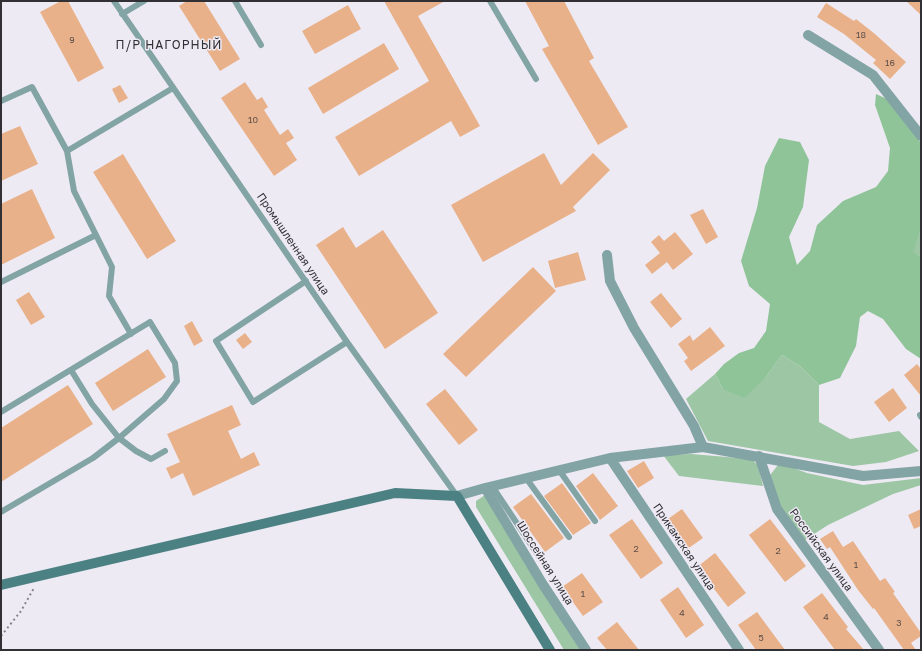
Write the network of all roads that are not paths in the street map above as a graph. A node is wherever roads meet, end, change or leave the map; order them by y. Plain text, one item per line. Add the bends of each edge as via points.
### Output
1 (114, 1) edge
2 (144, 1) edge
3 (235, 1) edge
4 (490, 1) edge
5 (122, 14) junction
6 (808, 35) dead end
7 (261, 45) dead end
8 (536, 79) dead end
9 (173, 88) junction
10 (1, 102) edge
11 (921, 136) edge
12 (67, 151) junction
13 (96, 235) junction
14 (607, 255) dead end
15 (306, 281) junction
16 (1, 282) edge
17 (131, 334) junction
18 (347, 342) junction
19 (71, 370) junction
20 (1, 412) edge
21 (119, 438) junction
22 (703, 447) junction
23 (165, 450) dead end
24 (759, 456) junction
25 (610, 458) junction
26 (559, 470) junction
27 (921, 471) edge
28 (526, 478) junction
29 (489, 487) junction
30 (458, 496) junction
31 (1, 512) edge
32 (595, 520) dead end
33 (569, 537) dead end
34 (538, 555) dead end
35 (1, 585) edge
36 (550, 650) edge
37 (586, 650) edge
38 (739, 650) edge
39 (879, 650) edge

1 - 5 lane, Промышленная улица
2 - 5 lane
3 - 7 lane
4 - 8 lane
5 - 9 lane, Промышленная улица
6 - 11 street via 873,75
9 - 12 lane
9 - 15 lane, Промышленная улица
10 - 12 lane via 32,86
12 - 13 lane via 74,191
13 - 16 lane
13 - 17 lane via 112,267 109,296
14 - 22 street via 610,281 623,308 694,426
15 - 18 lane, Промышленная улица
15 - 18 lane via 216,341 253,402
17 - 19 lane
17 - 21 lane via 150,322 175,363 177,380 164,399
18 - 30 lane, Промышленная улица
19 - 20 lane
19 - 21 lane via 92,404
21 - 23 lane via 151,459
21 - 31 lane via 93,458
22 - 24 street
22 - 25 street
24 - 27 street via 863,476
24 - 39 street, Российская улица via 778,510
25 - 26 street
25 - 38 street, Прикамская улица
26 - 28 street
26 - 32 lane
28 - 29 street
28 - 33 lane
29 - 30 street
29 - 34 lane
29 - 37 street, Шоссейная улица via 542,583
30 - 35 street via 395,493
30 - 36 street

